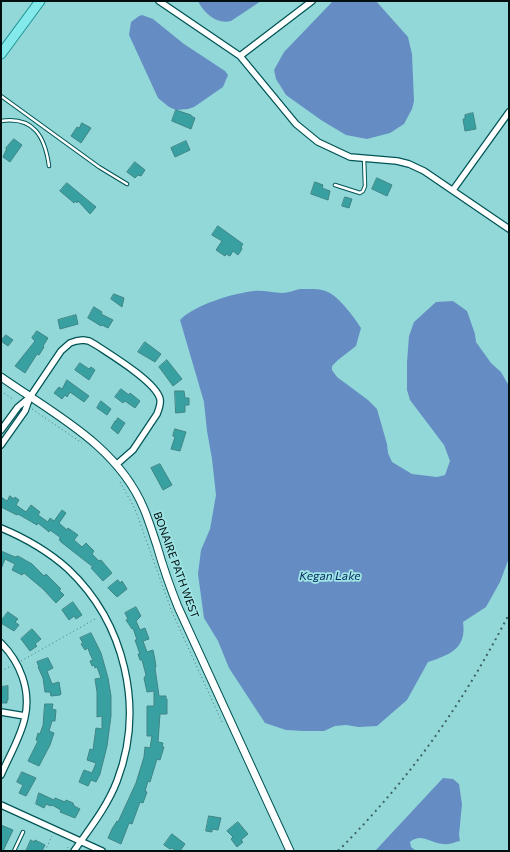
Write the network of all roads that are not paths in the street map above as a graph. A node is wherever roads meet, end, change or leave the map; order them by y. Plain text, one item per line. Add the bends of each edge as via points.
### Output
1 (40, 1) edge
2 (160, 1) edge
3 (312, 1) edge
4 (1, 54) edge
5 (240, 56) junction
6 (1, 96) edge
7 (509, 112) edge
8 (1, 121) edge
9 (364, 158) junction
10 (49, 166) dead end
11 (127, 184) dead end
12 (335, 185) dead end
13 (452, 190) junction
14 (509, 230) edge
15 (1, 377) edge
16 (30, 397) junction
17 (24, 405) junction
18 (1, 430) edge
19 (1, 445) edge
20 (117, 464) junction
21 (1, 528) edge
22 (1, 643) edge
23 (1, 712) edge
24 (25, 716) junction
25 (1, 774) edge
26 (1, 805) edge
27 (23, 832) dead end
28 (81, 841) junction
29 (14, 851) edge
30 (74, 851) edge
31 (102, 851) edge
32 (290, 851) edge

1 - 4 main road
2 - 5 street
3 - 5 street
5 - 9 street via 296,124 318,142 350,157
6 - 11 lane via 99,167
7 - 13 street
8 - 10 lane via 18,120 33,128 47,151
9 - 12 lane via 363,191
9 - 13 street via 409,164
13 - 14 street
15 - 16 street, BONAIRE PATH WEST
16 - 17 street
16 - 20 street, BONAIRE PATH WEST via 100,446
16 - 20 street via 61,351 70,343 82,340 96,344 151,384 160,398 157,414 133,450
17 - 18 street via 18,407
17 - 19 street via 26,411
20 - 32 street, BONAIRE PATH WEST via 137,493 178,607
21 - 28 street via 44,550 76,577 103,614 124,662 130,712 124,760 110,797
22 - 24 street via 22,675 26,691
23 - 24 street
24 - 25 street
26 - 28 street
27 - 29 lane
28 - 30 street
28 - 31 street

